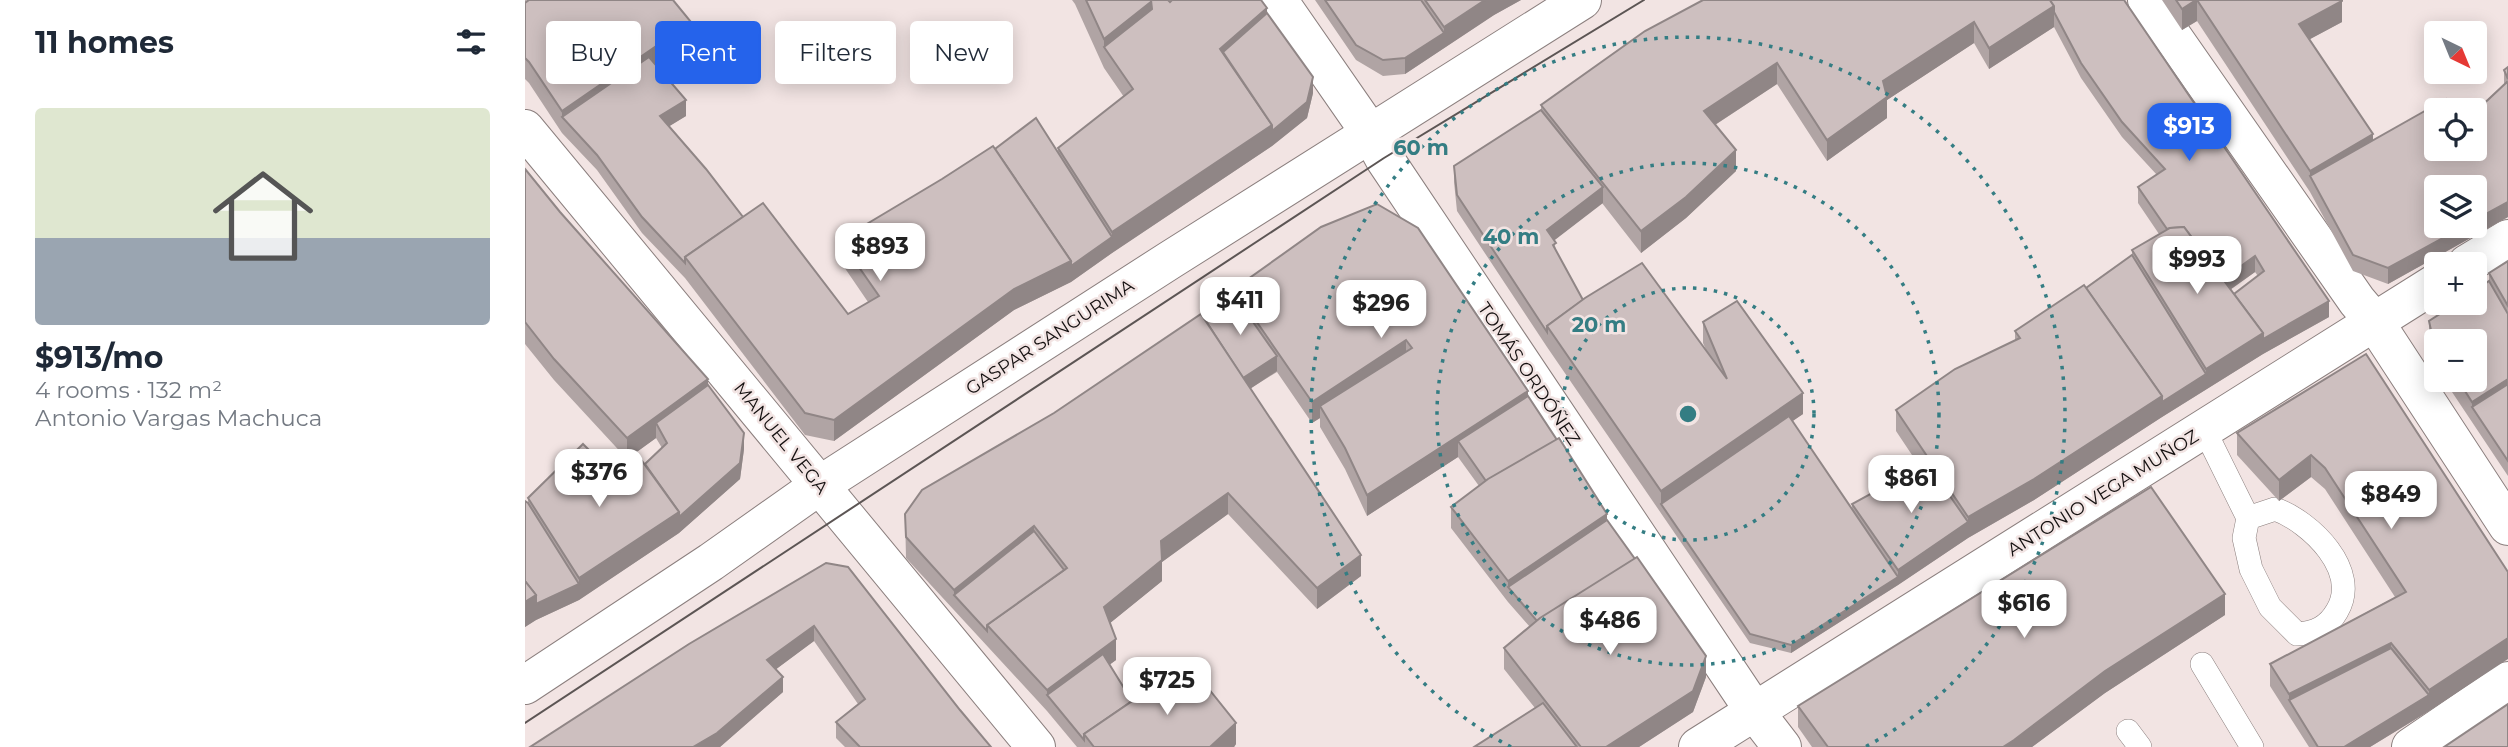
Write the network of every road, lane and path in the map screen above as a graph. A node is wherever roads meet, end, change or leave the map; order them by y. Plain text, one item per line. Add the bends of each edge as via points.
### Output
1 (1278, 0) edge
2 (1582, 0) edge
3 (2147, 0) edge
4 (525, 129) edge
5 (1371, 134) junction
6 (2508, 239) edge
7 (2487, 252) edge
8 (2424, 291) edge
9 (2374, 321) junction
10 (2204, 429) junction
11 (820, 485) junction
12 (2248, 518) junction
13 (2508, 526) edge
14 (2202, 664) dead end
15 (2508, 681) edge
16 (525, 685) edge
17 (1755, 712) junction
18 (1036, 747) edge
19 (1698, 747) edge
20 (1782, 747) edge
21 (2252, 747) edge
22 (2411, 747) edge

1 - 5 street, TOMÁS ORDÓÑEZ
2 - 5 street, GASPAR SANGURIMA
3 - 9 street
4 - 11 street, MANUEL VEGA
5 - 11 street, GASPAR SANGURIMA
5 - 17 street, TOMÁS ORDÓÑEZ
6 - 7 street
8 - 9 street, ANTONIO VEGA MUÑOZ
9 - 10 street, ANTONIO VEGA MUÑOZ
9 - 13 street
10 - 12 lane
10 - 17 street, ANTONIO VEGA MUÑOZ
11 - 16 street, GASPAR SANGURIMA
11 - 18 street, MANUEL VEGA
12 - 12 lane via 2244,538 2251,569 2270,607 2297,634 2314,633 2332,620 2344,599 2341,572 2321,540 2293,515 2275,509
14 - 21 lane
15 - 22 street
17 - 19 street, ANTONIO VEGA MUÑOZ
17 - 20 street, TOMÁS ORDÓÑEZ

